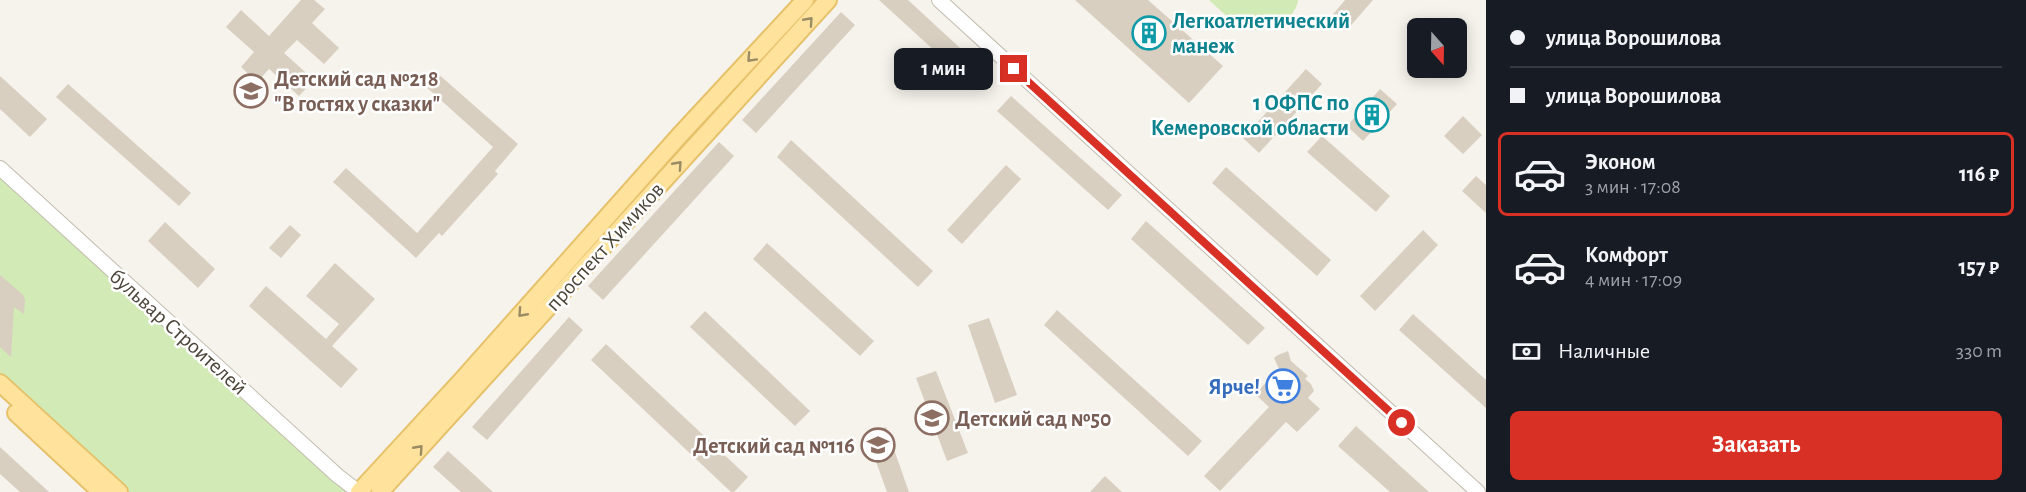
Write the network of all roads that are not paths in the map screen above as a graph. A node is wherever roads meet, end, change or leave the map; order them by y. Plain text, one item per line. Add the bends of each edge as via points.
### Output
1 (805, 0) edge
2 (828, 0) edge
3 (939, 0) edge
4 (0, 168) edge
5 (0, 383) edge
6 (0, 398) edge
7 (101, 492) edge
8 (119, 492) edge
9 (359, 492) edge
10 (380, 492) edge
11 (1478, 492) edge

1 -> 9 main road, проспект Химиков
10 -> 2 main road, проспект Химиков
3 - 11 street
4 - 9 street, бульвар Строителей
5 - 8 main road
6 - 7 main road

